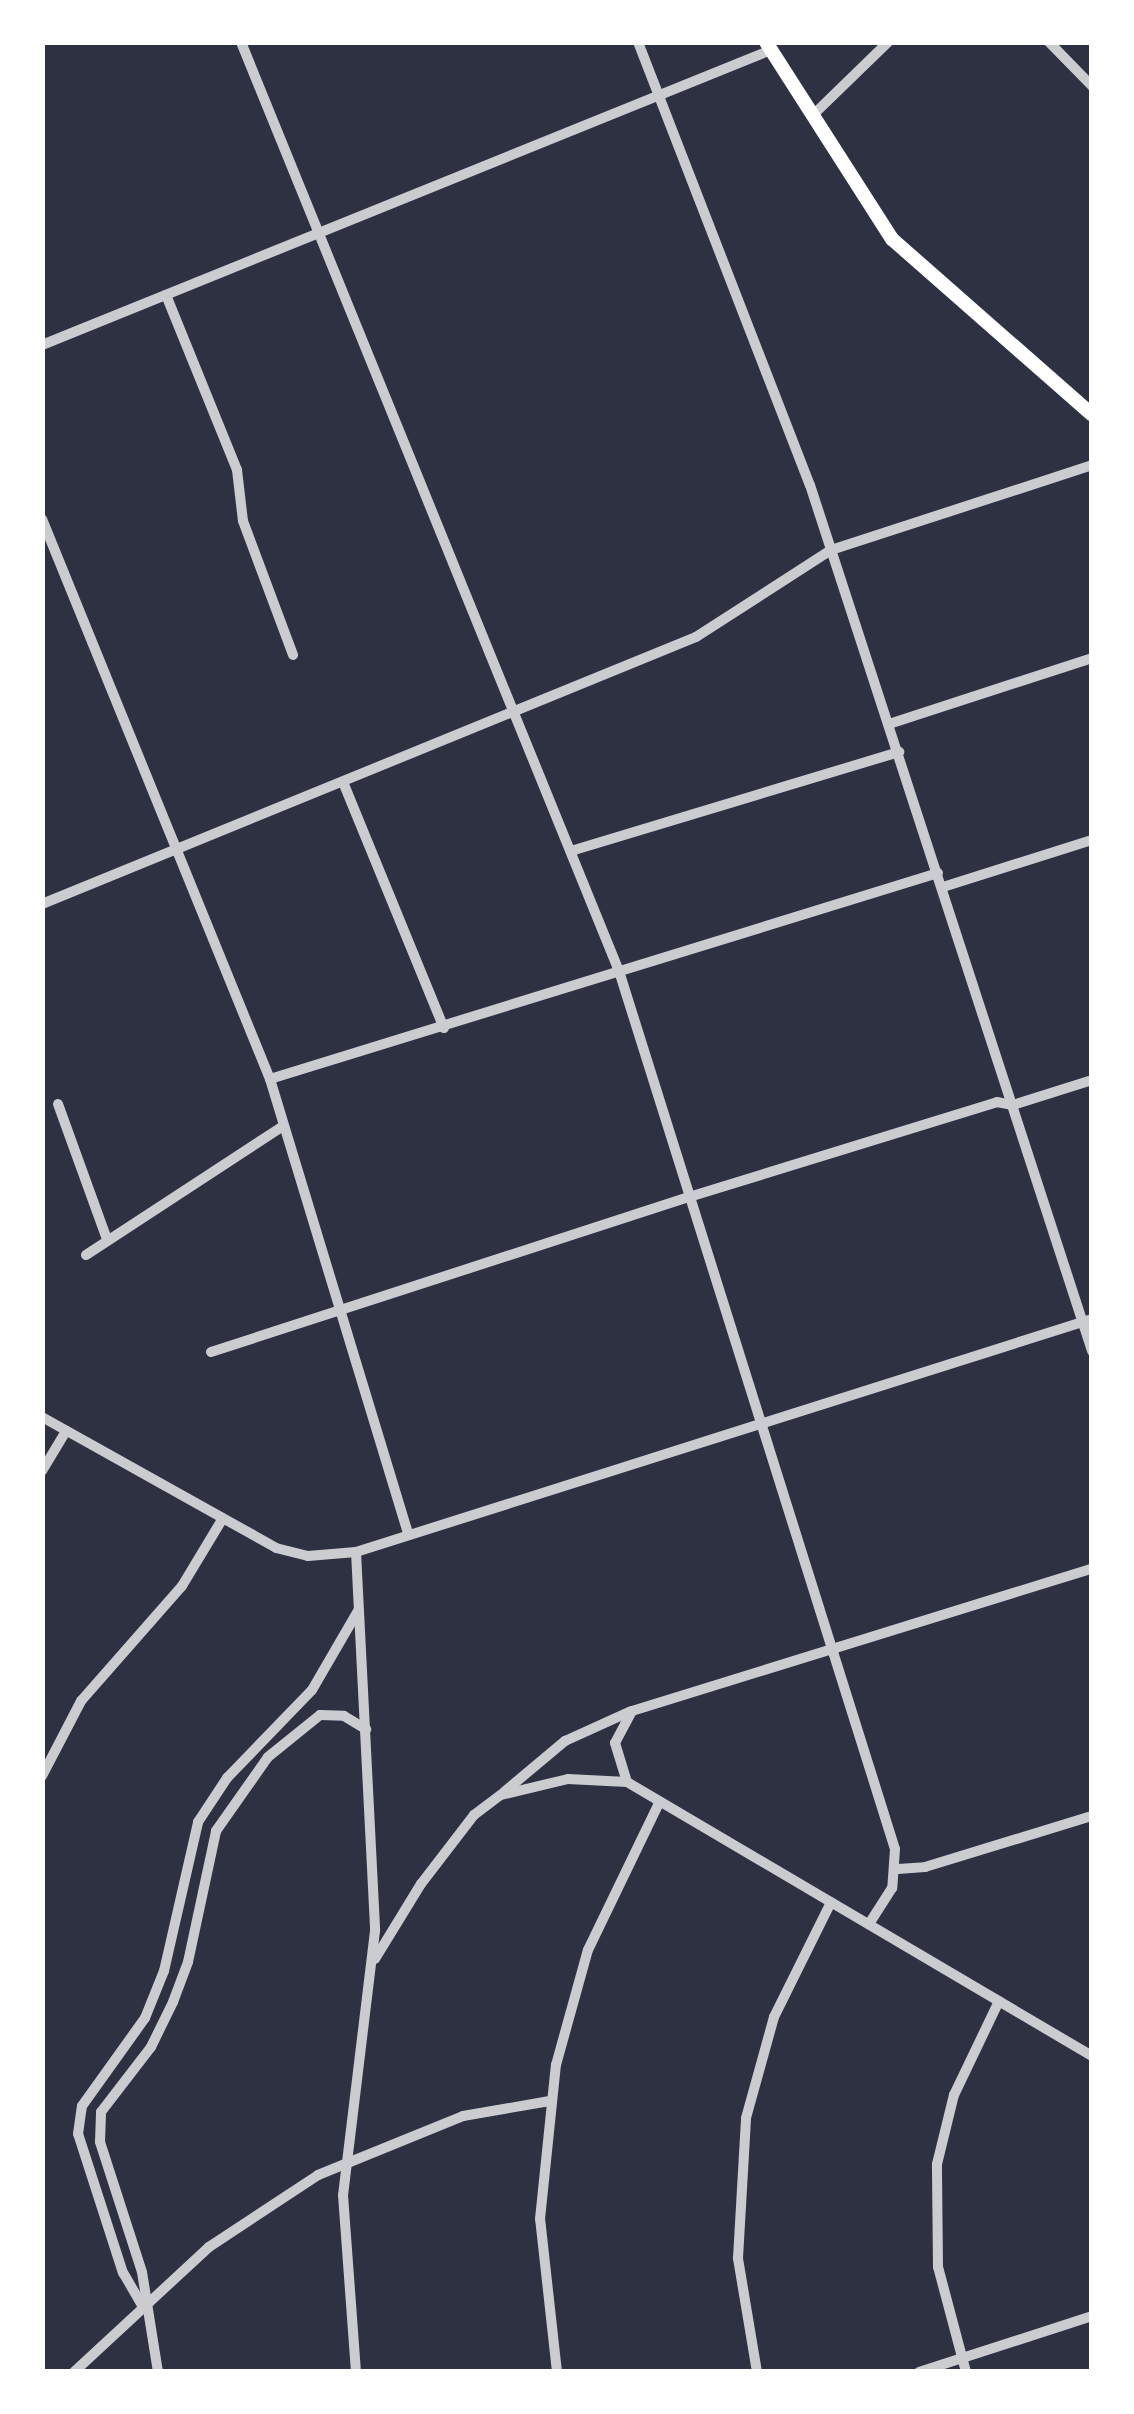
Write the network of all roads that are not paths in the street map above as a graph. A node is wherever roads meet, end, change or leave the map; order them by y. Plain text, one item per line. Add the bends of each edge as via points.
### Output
1 (242, 42) edge
2 (638, 42) edge
3 (888, 42) edge
4 (1050, 42) edge
5 (768, 46) edge
6 (1092, 86) edge
7 (660, 92) junction
8 (812, 115) junction
9 (319, 232) junction
10 (166, 295) junction
11 (42, 345) edge
12 (1092, 415) edge
13 (1092, 465) edge
14 (42, 518) edge
15 (832, 550) junction
16 (292, 655) dead end
17 (1092, 658) edge
18 (516, 711) junction
19 (890, 724) junction
20 (898, 752) junction
21 (343, 782) junction
22 (1092, 840) edge
23 (176, 848) junction
24 (571, 851) junction
25 (938, 873) junction
26 (943, 886) junction
27 (43, 903) edge
28 (619, 970) junction
29 (444, 1028) junction
30 (270, 1079) junction
31 (1092, 1080) edge
32 (58, 1104) dead end
33 (1013, 1105) junction
34 (284, 1126) junction
35 (688, 1197) junction
36 (107, 1239) junction
37 (86, 1255) dead end
38 (340, 1306) junction
39 (1087, 1321) edge
40 (1092, 1351) edge
41 (211, 1352) dead end
42 (42, 1417) edge
43 (758, 1423) junction
44 (66, 1431) junction
45 (42, 1471) edge
46 (223, 1518) junction
47 (408, 1533) junction
48 (356, 1552) junction
49 (1092, 1569) edge
50 (360, 1606) junction
51 (829, 1649) junction
52 (632, 1711) junction
53 (366, 1730) junction
54 (42, 1776) edge
55 (627, 1782) junction
56 (501, 1795) junction
57 (660, 1800) junction
58 (1092, 1816) edge
59 (898, 1868) junction
60 (831, 1902) junction
61 (869, 1924) junction
62 (375, 1959) junction
63 (999, 2001) junction
64 (1092, 2056) edge
65 (550, 2102) junction
66 (345, 2161) junction
67 (142, 2307) junction
68 (1092, 2316) edge
69 (961, 2358) junction
70 (74, 2372) edge
71 (158, 2372) edge
72 (356, 2372) edge
73 (556, 2372) edge
74 (757, 2372) edge
75 (919, 2372) edge
76 (966, 2372) edge

1 - 9 street
2 - 7 street
3 - 8 street
4 - 6 street
5 - 7 street
5 - 8 main road
7 - 9 street
7 - 15 street
8 - 12 main road via 892,240
9 - 10 street
9 - 18 street
10 - 11 street
10 - 16 street via 237,470 243,521
13 - 15 street
14 - 23 street
15 - 18 street via 696,637
15 - 19 street
17 - 19 street
18 - 21 street
18 - 24 street via 520,740
19 - 20 street
20 - 24 street
20 - 25 street
21 - 23 street
21 - 29 street
22 - 26 street
23 - 27 street
23 - 30 street
24 - 28 street
25 - 26 street
25 - 28 street
26 - 33 street
28 - 29 street
28 - 35 street
29 - 30 street
30 - 34 street
31 - 33 street
32 - 36 street
33 - 35 street via 997,1102
33 - 39 street
34 - 36 street
34 - 38 street
35 - 38 street
35 - 43 street
36 - 37 street
38 - 41 street via 326,1317
38 - 47 street
39 - 40 street
39 - 43 street
42 - 44 street
43 - 47 street
43 - 51 street
44 - 45 street
44 - 46 street
46 - 48 street via 276,1548 308,1556
46 - 54 street via 182,1586 81,1700
47 - 48 street
48 - 50 street
49 - 51 street
50 - 53 street
50 - 67 street via 312,1690 226,1778 198,1822 164,1971 145,2018 82,2106 78,2134 123,2273
51 - 52 street
51 - 59 street
52 - 55 street via 615,1743
52 - 56 street via 565,1740
53 - 62 street
53 - 67 street via 344,1716 320,1716 268,1757 216,1831 173,2002 151,2047 101,2112 100,2142 142,2272
55 - 56 street via 568,1779
55 - 57 street
56 - 62 street via 474,1816 443,1856
57 - 60 street
57 - 65 street via 588,1950
58 - 59 street via 926,1867
59 - 61 street
60 - 61 street
60 - 74 street via 774,2017 746,2118 737,2240
61 - 63 street
62 - 66 street
63 - 64 street
63 - 69 street via 954,2095 937,2164 938,2267
65 - 66 street via 493,2107
65 - 73 street via 540,2218
66 - 67 street via 236,2226
66 - 72 street via 344,2264
67 - 70 street
67 - 71 street
68 - 69 street
69 - 75 street
69 - 76 street

